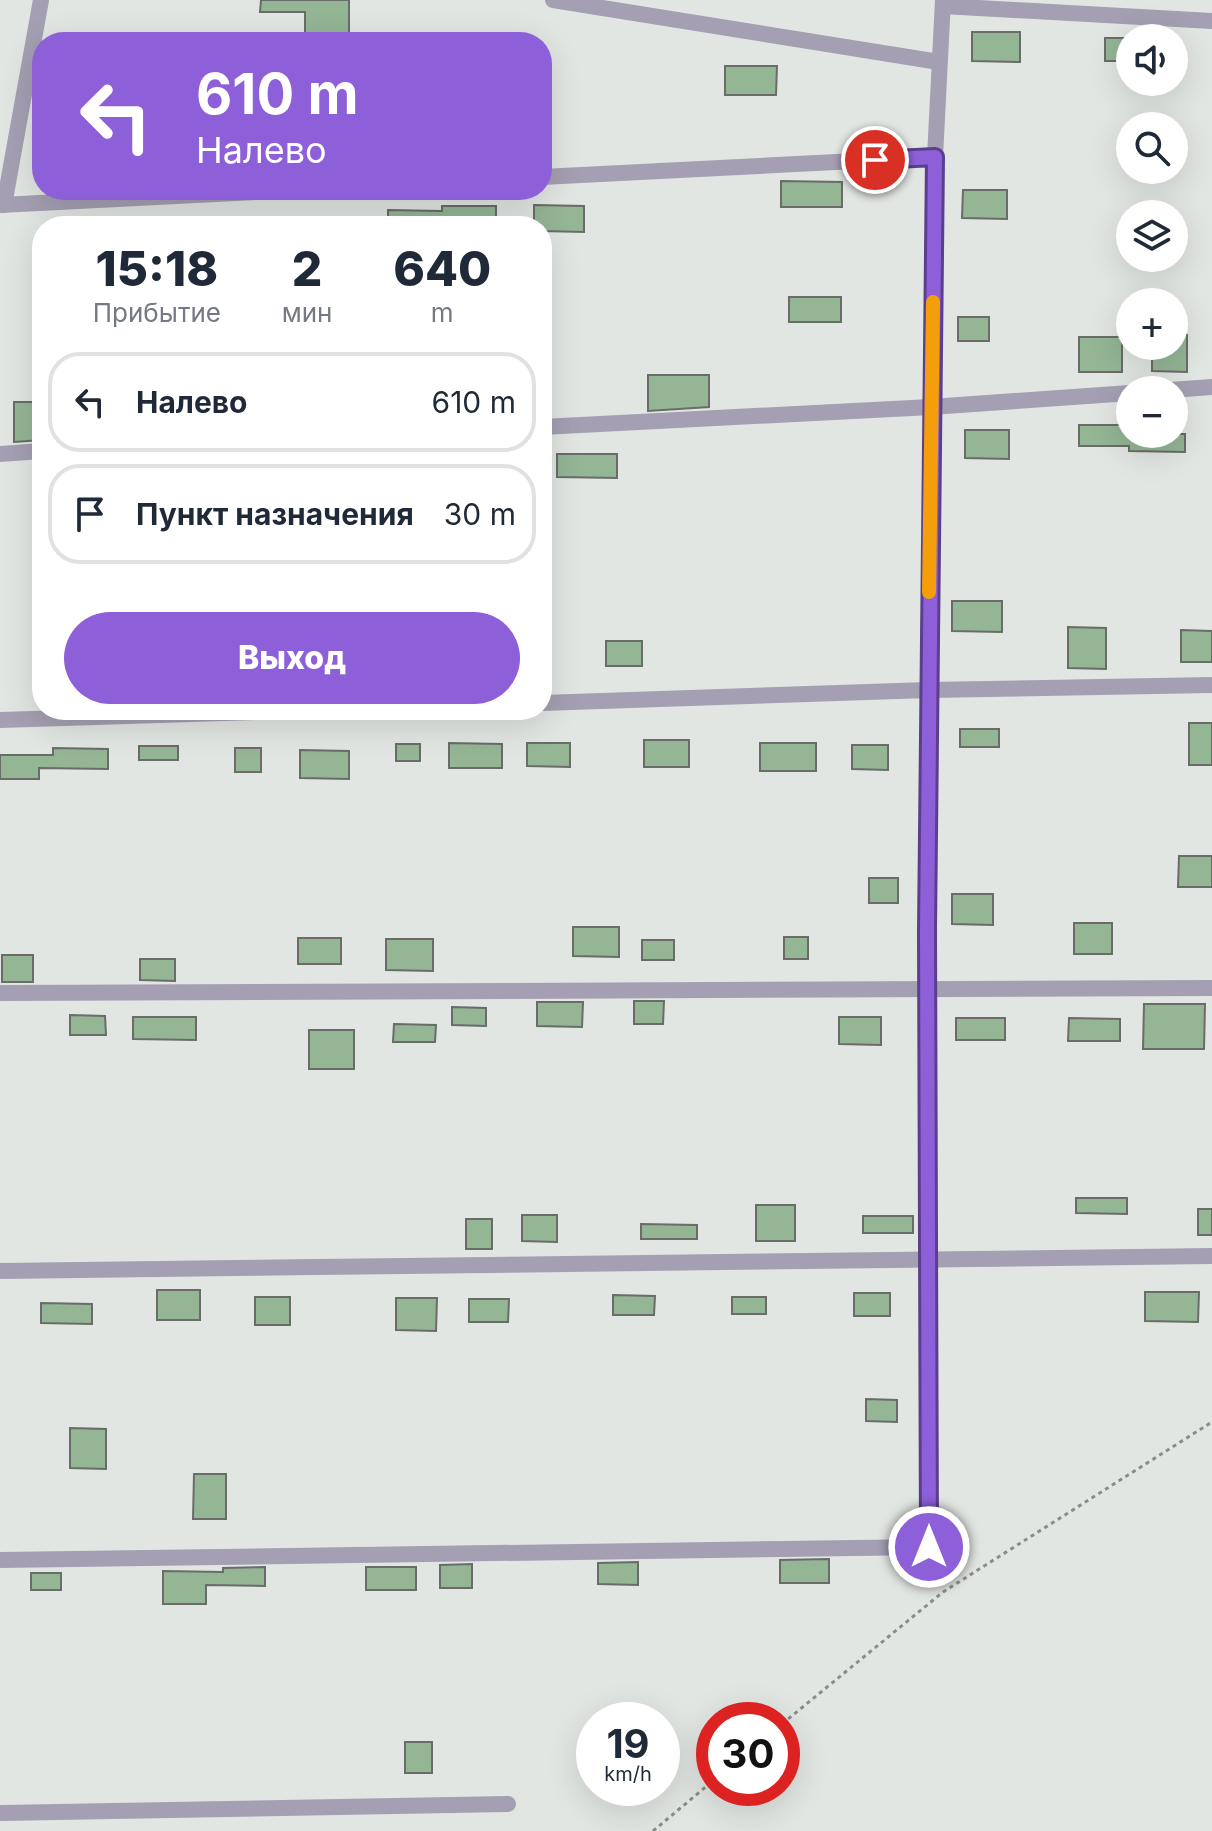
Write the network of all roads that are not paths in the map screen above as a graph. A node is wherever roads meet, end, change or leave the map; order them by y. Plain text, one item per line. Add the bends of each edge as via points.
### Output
1 (41, 0) edge
2 (553, 0) edge
3 (943, 3) edge
4 (1212, 21) edge
5 (35, 32) edge
6 (32, 47) edge
7 (939, 62) junction
8 (935, 157) junction
9 (552, 176) edge
10 (100, 200) edge
11 (2, 205) edge
12 (1212, 387) edge
13 (1188, 389) edge
14 (1116, 394) edge
15 (931, 407) junction
16 (552, 426) edge
17 (32, 452) edge
18 (0, 454) edge
19 (1212, 685) edge
20 (928, 690) junction
21 (552, 703) edge
22 (32, 719) edge
23 (0, 720) edge
24 (1212, 988) edge
25 (927, 990) junction
26 (0, 993) edge
27 (1212, 1256) edge
28 (928, 1258) junction
29 (0, 1271) edge
30 (0, 1560) edge
31 (508, 1804) dead end
32 (0, 1813) edge

1 - 5 street
2 - 7 street
3 - 4 street
3 - 7 street
6 - 11 street
7 - 8 street
8 - 9 street
8 - 15 street
10 - 11 street
12 - 13 street
14 - 15 street
15 - 16 street
15 - 20 street
17 - 18 street
19 - 20 street
20 - 21 street
20 - 25 street
22 - 23 street
24 - 25 street
25 - 26 street
25 - 28 street
27 - 28 street
28 - 29 street
28 - 30 street via 929,1547
31 - 32 street

